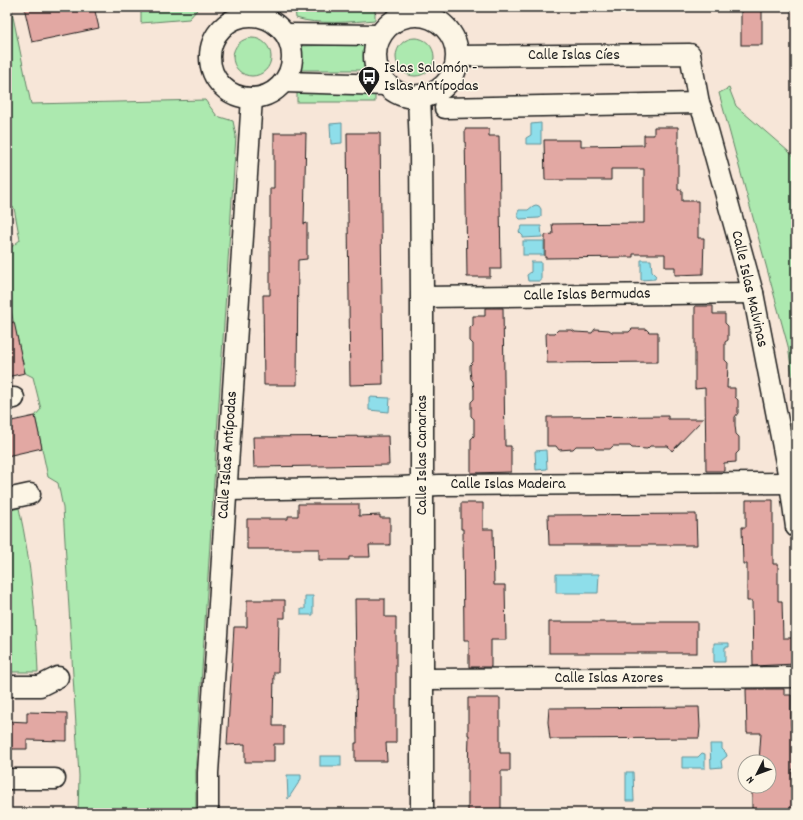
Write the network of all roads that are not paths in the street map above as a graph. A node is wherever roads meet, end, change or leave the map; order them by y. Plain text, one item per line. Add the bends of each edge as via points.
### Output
1 (236, 12) edge
2 (286, 34) junction
3 (381, 35) junction
4 (690, 54) joint
5 (457, 56) junction
6 (284, 82) junction
7 (388, 85) junction
8 (420, 96) junction
9 (252, 98) junction
10 (699, 103) junction
11 (445, 108) dead end
12 (753, 293) junction
13 (422, 297) junction
14 (790, 483) junction
15 (422, 486) junction
16 (226, 490) junction
17 (30, 494) dead end
18 (7, 499) edge
19 (796, 527) edge
20 (58, 677) dead end
21 (796, 677) edge
22 (423, 679) junction
23 (7, 686) edge
24 (7, 779) edge
25 (56, 779) dead end
26 (208, 813) edge
27 (422, 813) edge

1 - 2 street via 267,18
1 - 9 street via 213,41 210,62 215,77 227,90
2 - 3 street
2 - 6 street via 292,47 292,66
3 - 5 street via 388,26 402,17 423,16 437,21 447,30
3 - 7 street via 376,49 376,62 381,76
4 - 5 street, Calle Islas Cíes
4 - 10 street, Calle Islas Malvinas
5 - 8 street via 452,75 444,85 428,95
6 - 7 street
6 - 9 street via 265,96
7 - 8 street via 404,95
8 - 13 street, Calle Islas Canarias
9 - 16 street, Calle Islas Antípodas
10 - 11 street
10 - 12 street, Calle Islas Malvinas
12 - 13 street, Calle Islas Bermudas
12 - 14 street, Calle Islas Malvinas
13 - 15 street, Calle Islas Canarias
14 - 15 street, Calle Islas Madeira
14 - 19 street, Calle Islas Malvinas
15 - 16 street, Calle Islas Madeira
15 - 22 street, Calle Islas Canarias
16 - 26 street, Calle Islas Antípodas via 208,773
17 - 18 street
20 - 23 street via 40,686
21 - 22 street, Calle Islas Azores
22 - 27 street, Calle Islas Canarias
24 - 25 street

